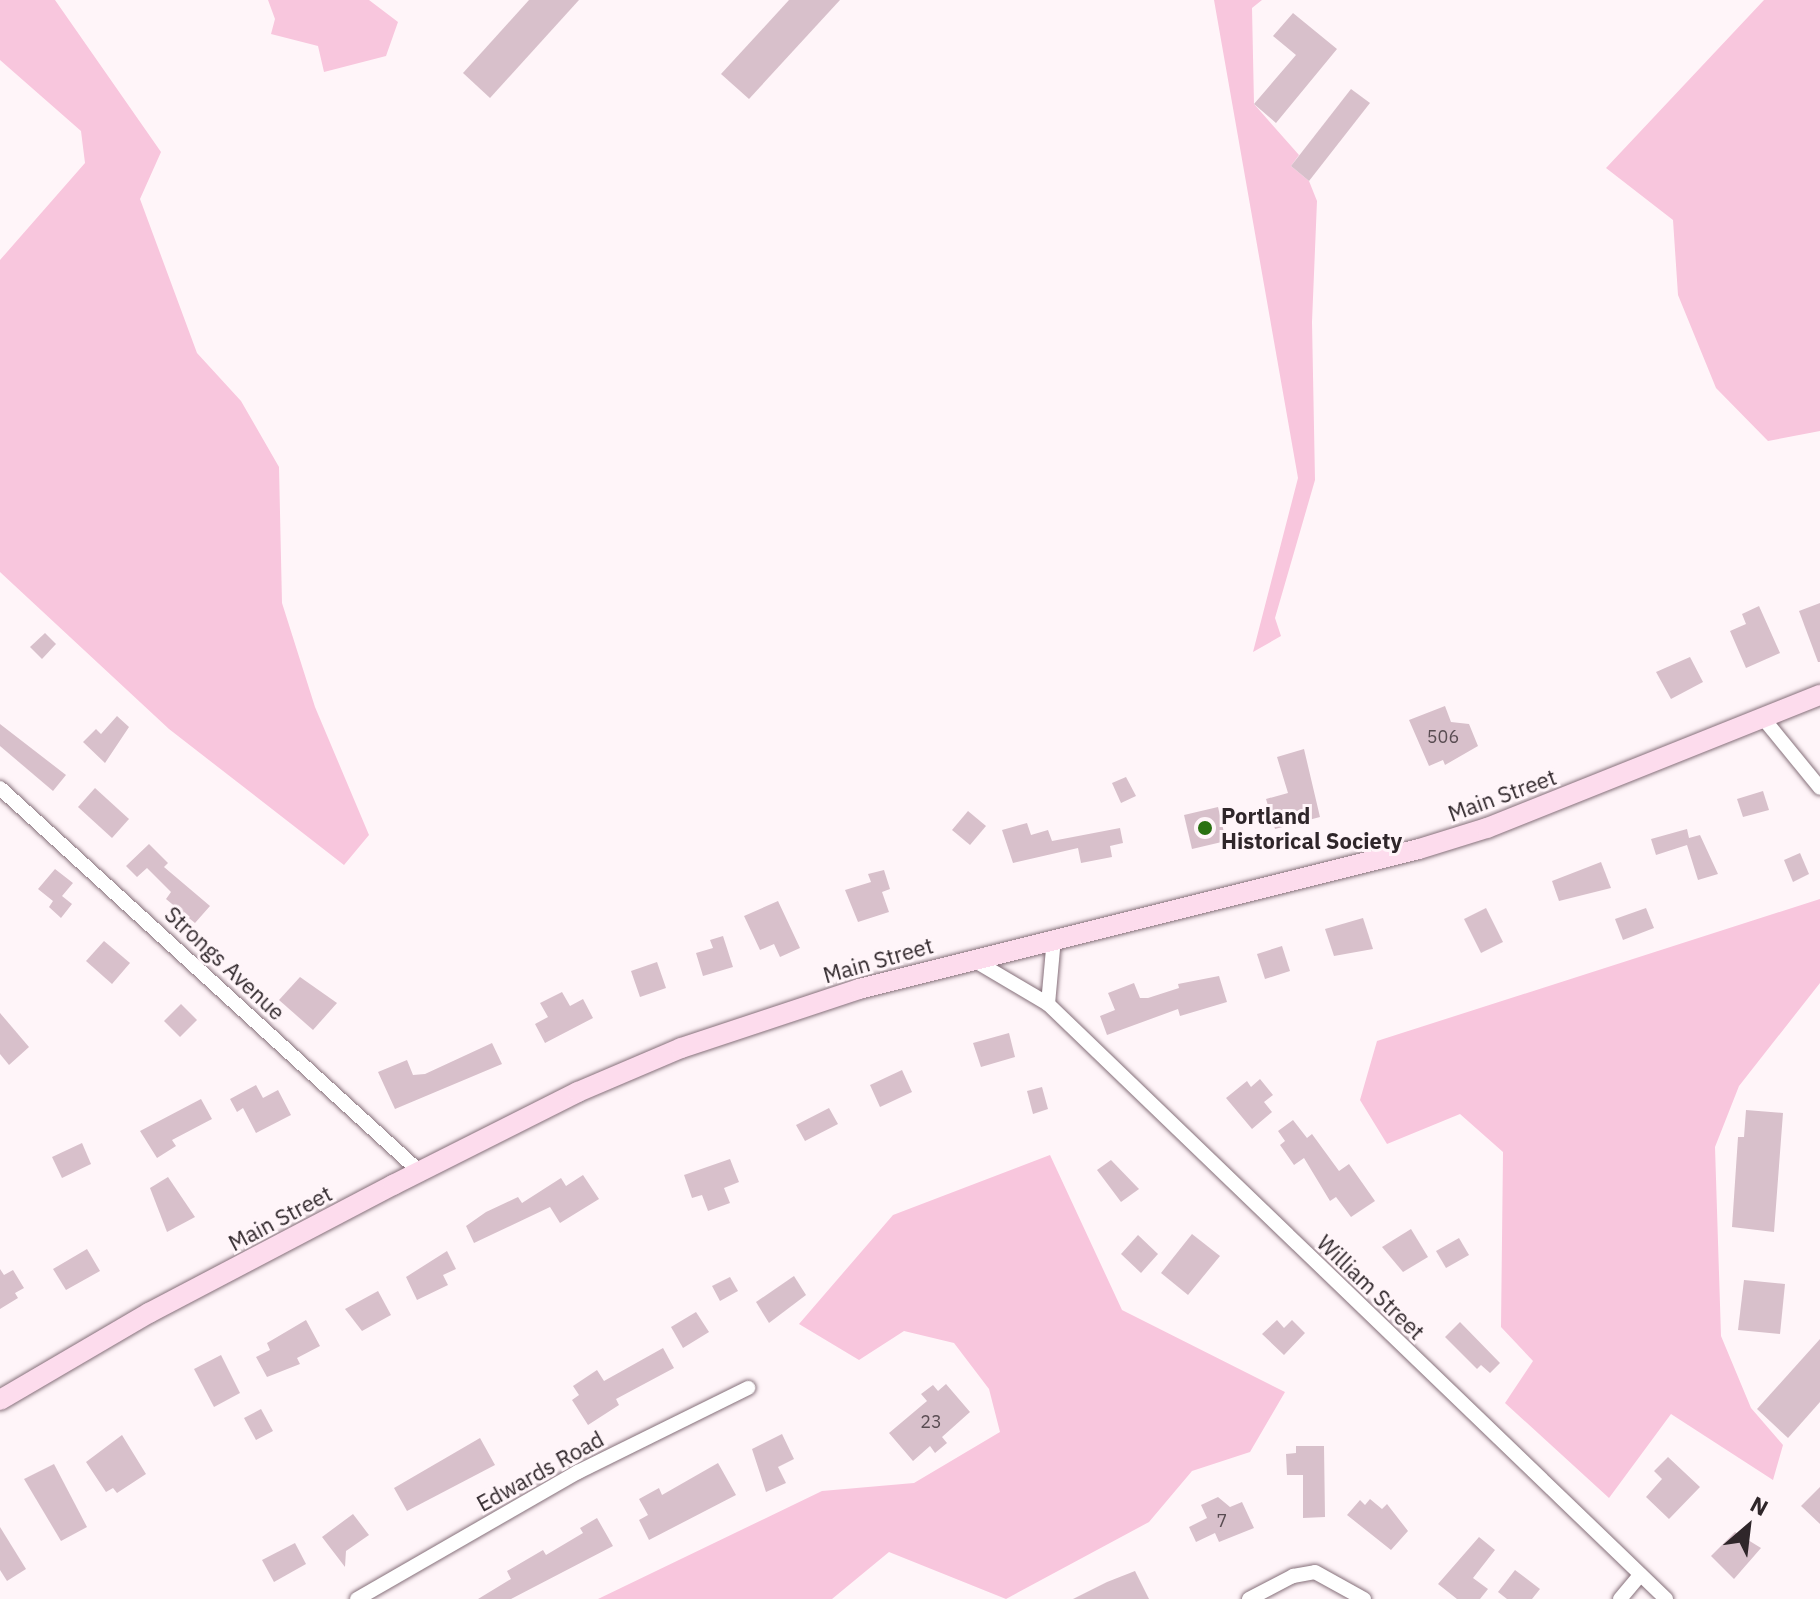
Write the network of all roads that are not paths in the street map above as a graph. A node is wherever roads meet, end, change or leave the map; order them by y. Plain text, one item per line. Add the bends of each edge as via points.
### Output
1 (1820, 695) edge
2 (1763, 718) junction
3 (0, 788) edge
4 (1820, 788) edge
5 (1054, 938) junction
6 (972, 959) junction
7 (1048, 1004) junction
8 (420, 1172) junction
9 (748, 1388) dead end
10 (0, 1400) edge
11 (1640, 1575) junction
12 (357, 1599) edge
13 (1249, 1599) edge
14 (1364, 1599) edge
15 (1620, 1599) edge
16 (1666, 1599) edge

1 - 2 main road, Main Street
2 - 4 street
2 - 5 main road, Main Street via 1433,845
3 - 8 street, Strongs Avenue
5 - 6 main road, Main Street
5 - 7 street
6 - 7 street, William Street
6 - 8 main road, Main Street via 859,989 681,1048 578,1092
7 - 11 street, William Street
8 - 10 main road, Main Street via 149,1313
9 - 12 street, Edwards Road via 578,1472
11 - 15 street
11 - 16 street, William Street
13 - 14 street via 1293,1576 1315,1572

